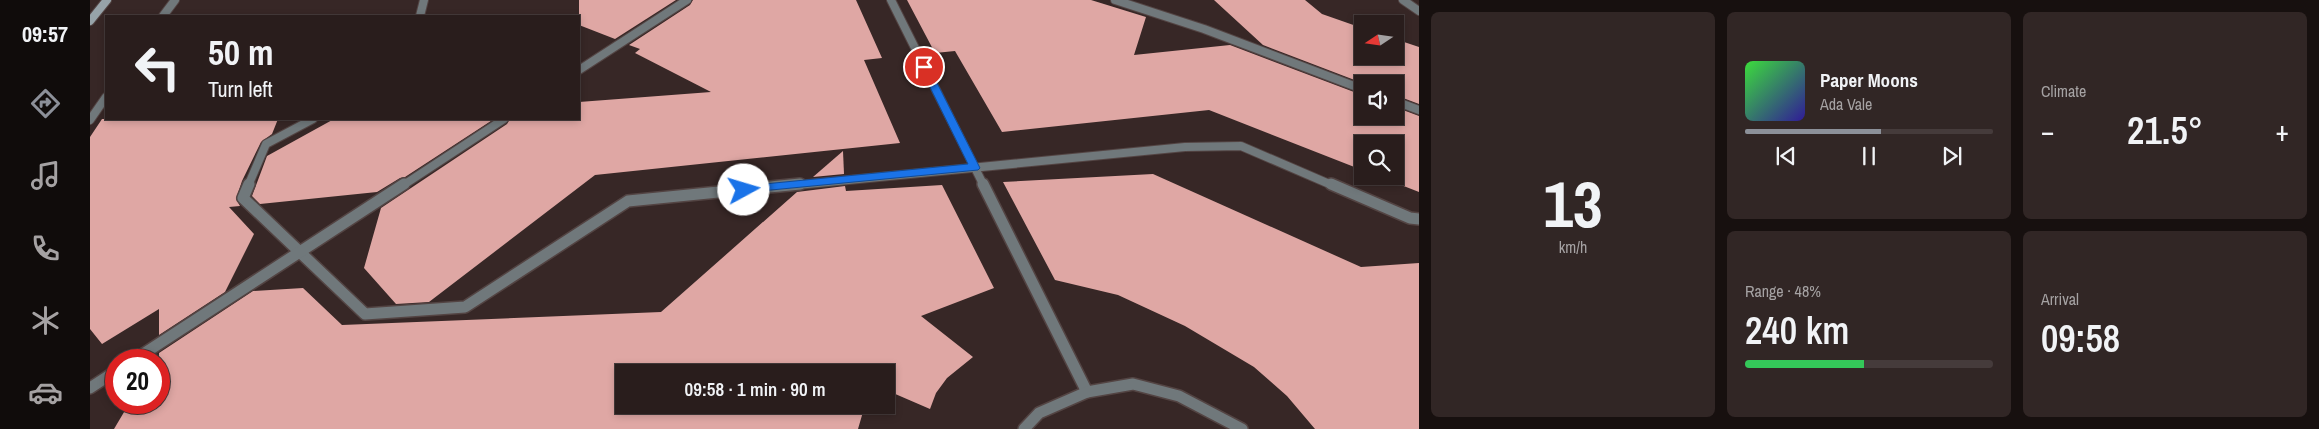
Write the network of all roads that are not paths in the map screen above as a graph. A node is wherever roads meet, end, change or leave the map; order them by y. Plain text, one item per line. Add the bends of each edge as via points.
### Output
1 (107, 0) edge
2 (175, 0) edge
3 (424, 0) edge
4 (687, 0) edge
5 (891, 0) edge
6 (1115, 0) edge
7 (1404, 0) edge
8 (1419, 10) edge
9 (164, 15) edge
10 (420, 15) edge
11 (90, 21) edge
12 (580, 69) edge
13 (1354, 86) edge
14 (105, 98) edge
15 (1404, 104) edge
16 (1419, 110) edge
17 (90, 120) edge
18 (311, 120) edge
19 (502, 120) edge
20 (975, 168) junction
21 (1419, 220) edge
22 (300, 252) junction
23 (151, 349) edge
24 (105, 378) edge
25 (90, 388) edge
26 (1087, 392) junction
27 (1024, 429) edge
28 (1242, 429) edge

1 - 11 street
2 - 9 lane
3 - 10 lane
4 - 12 lane
5 - 20 lane
6 - 13 lane via 1204,29
7 - 8 lane
14 - 17 lane
15 - 16 lane
18 - 22 lane via 266,144 243,198
19 - 22 lane
20 - 21 lane via 1185,147 1241,146
20 - 22 lane via 628,201 465,307 365,314
20 - 26 lane
22 - 23 lane
24 - 25 lane
26 - 27 lane via 1039,413
26 - 28 lane via 1133,384 1180,396

